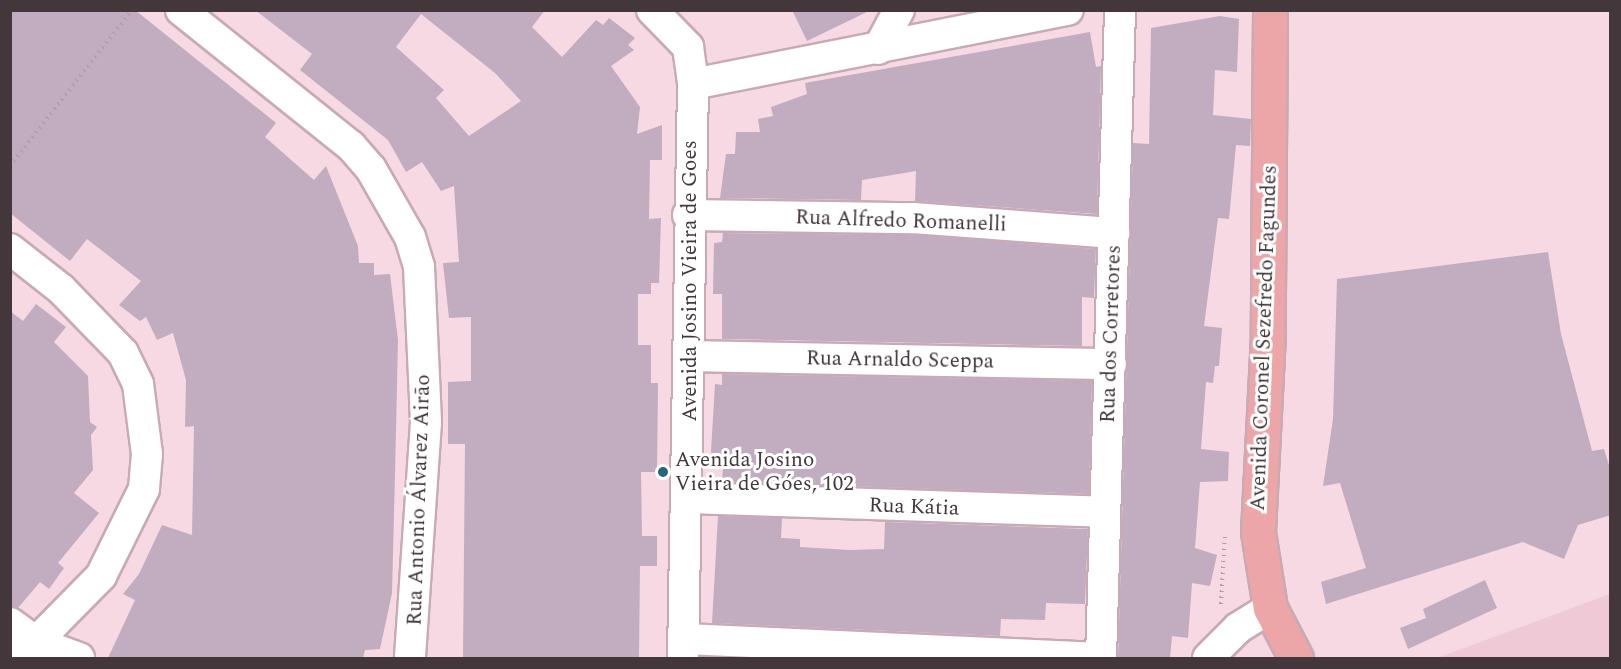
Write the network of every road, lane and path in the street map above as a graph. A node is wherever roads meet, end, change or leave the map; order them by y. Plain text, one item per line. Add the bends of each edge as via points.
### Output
1 (132, 10) edge
2 (181, 10) edge
3 (652, 10) edge
4 (899, 10) edge
5 (1068, 10) edge
6 (1120, 10) edge
7 (1270, 10) edge
8 (878, 49) junction
9 (693, 84) junction
10 (10, 166) edge
11 (688, 215) junction
12 (1114, 232) junction
13 (10, 249) edge
14 (689, 356) junction
15 (1110, 364) junction
16 (688, 498) junction
17 (1104, 512) junction
18 (1226, 523) dead end
19 (1270, 608) junction
20 (10, 622) edge
21 (23, 646) edge
22 (683, 649) edge
23 (1213, 651) edge
24 (78, 658) edge
25 (410, 658) edge
26 (1098, 658) edge
27 (1296, 658) edge

1 - 10 path
2 - 25 street, Rua Antonio Álvarez Airão via 351,146 371,169 410,237 421,289 426,422
3 - 9 street, Avenida Josino Vieira de Goes via 688,47
4 - 8 street
5 - 8 street
6 - 12 street, Rua dos Corretores
7 - 19 main road, Avenida Coronel Sezefredo Fagundes via 1268,333 1258,532
8 - 9 street
9 - 11 street, Avenida Josino Vieira de Goes
11 - 12 street, Rua Alfredo Romanelli via 913,218
11 - 14 street, Avenida Josino Vieira de Goes
12 - 15 street, Rua dos Corretores
13 - 21 street via 62,289 123,353 146,419 144,489 130,523 100,576
14 - 15 street, Rua Arnaldo Sceppa
14 - 16 street, Avenida Josino Vieira de Goes
15 - 17 street, Rua dos Corretores
16 - 17 street, Rua Kátia
16 - 22 street, Avenida Josino Vieira de Goes
17 - 26 street, Rua dos Corretores
18 - 23 path
19 - 23 street
19 - 27 main road, Avenida Coronel Sezefredo Fagundes
20 - 21 street
21 - 24 street
22 - 26 street

